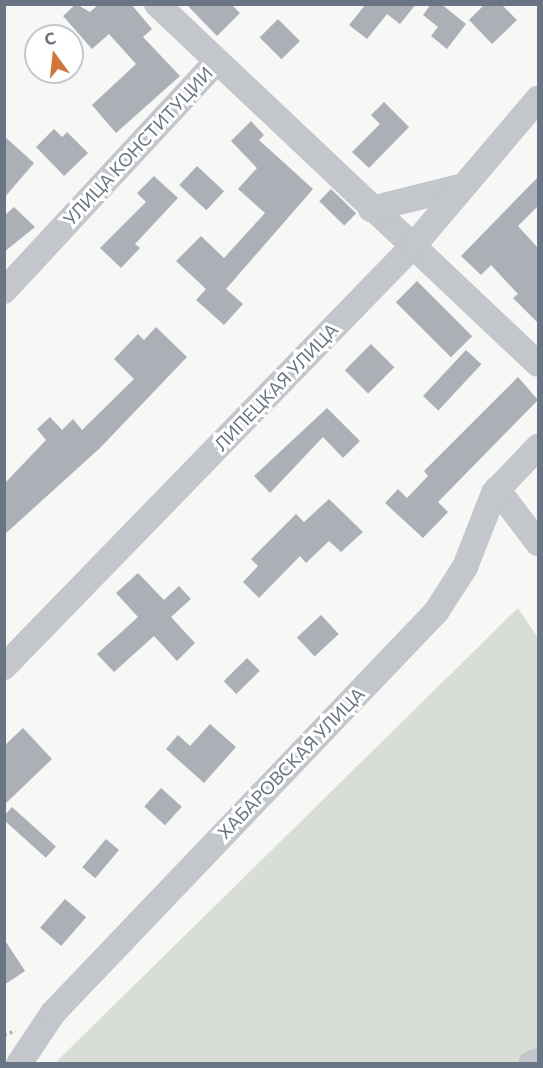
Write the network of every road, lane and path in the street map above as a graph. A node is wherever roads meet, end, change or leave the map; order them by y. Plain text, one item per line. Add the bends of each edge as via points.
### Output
1 (157, 4) edge
2 (216, 62) junction
3 (538, 99) edge
4 (465, 185) junction
5 (371, 209) junction
6 (414, 245) junction
7 (4, 291) edge
8 (538, 364) edge
9 (538, 447) edge
10 (498, 489) junction
11 (538, 543) edge
12 (4, 667) edge
13 (538, 1060) edge
14 (19, 1064) edge
15 (531, 1064) edge

1 - 2 street, УЛИЦА КОНСТИТУЦИИ
2 - 5 street
2 - 7 street, УЛИЦА КОНСТИТУЦИИ
3 - 4 street, ЛИПЕЦКАЯ УЛИЦА
4 - 5 street
4 - 6 street, ЛИПЕЦКАЯ УЛИЦА
5 - 6 street
6 - 8 street
6 - 12 street, ЛИПЕЦКАЯ УЛИЦА
9 - 10 street, ХАБАРОВСКАЯ УЛИЦА
10 - 11 street
10 - 14 street, ХАБАРОВСКАЯ УЛИЦА via 465,567 436,612 53,1012
13 - 15 street

